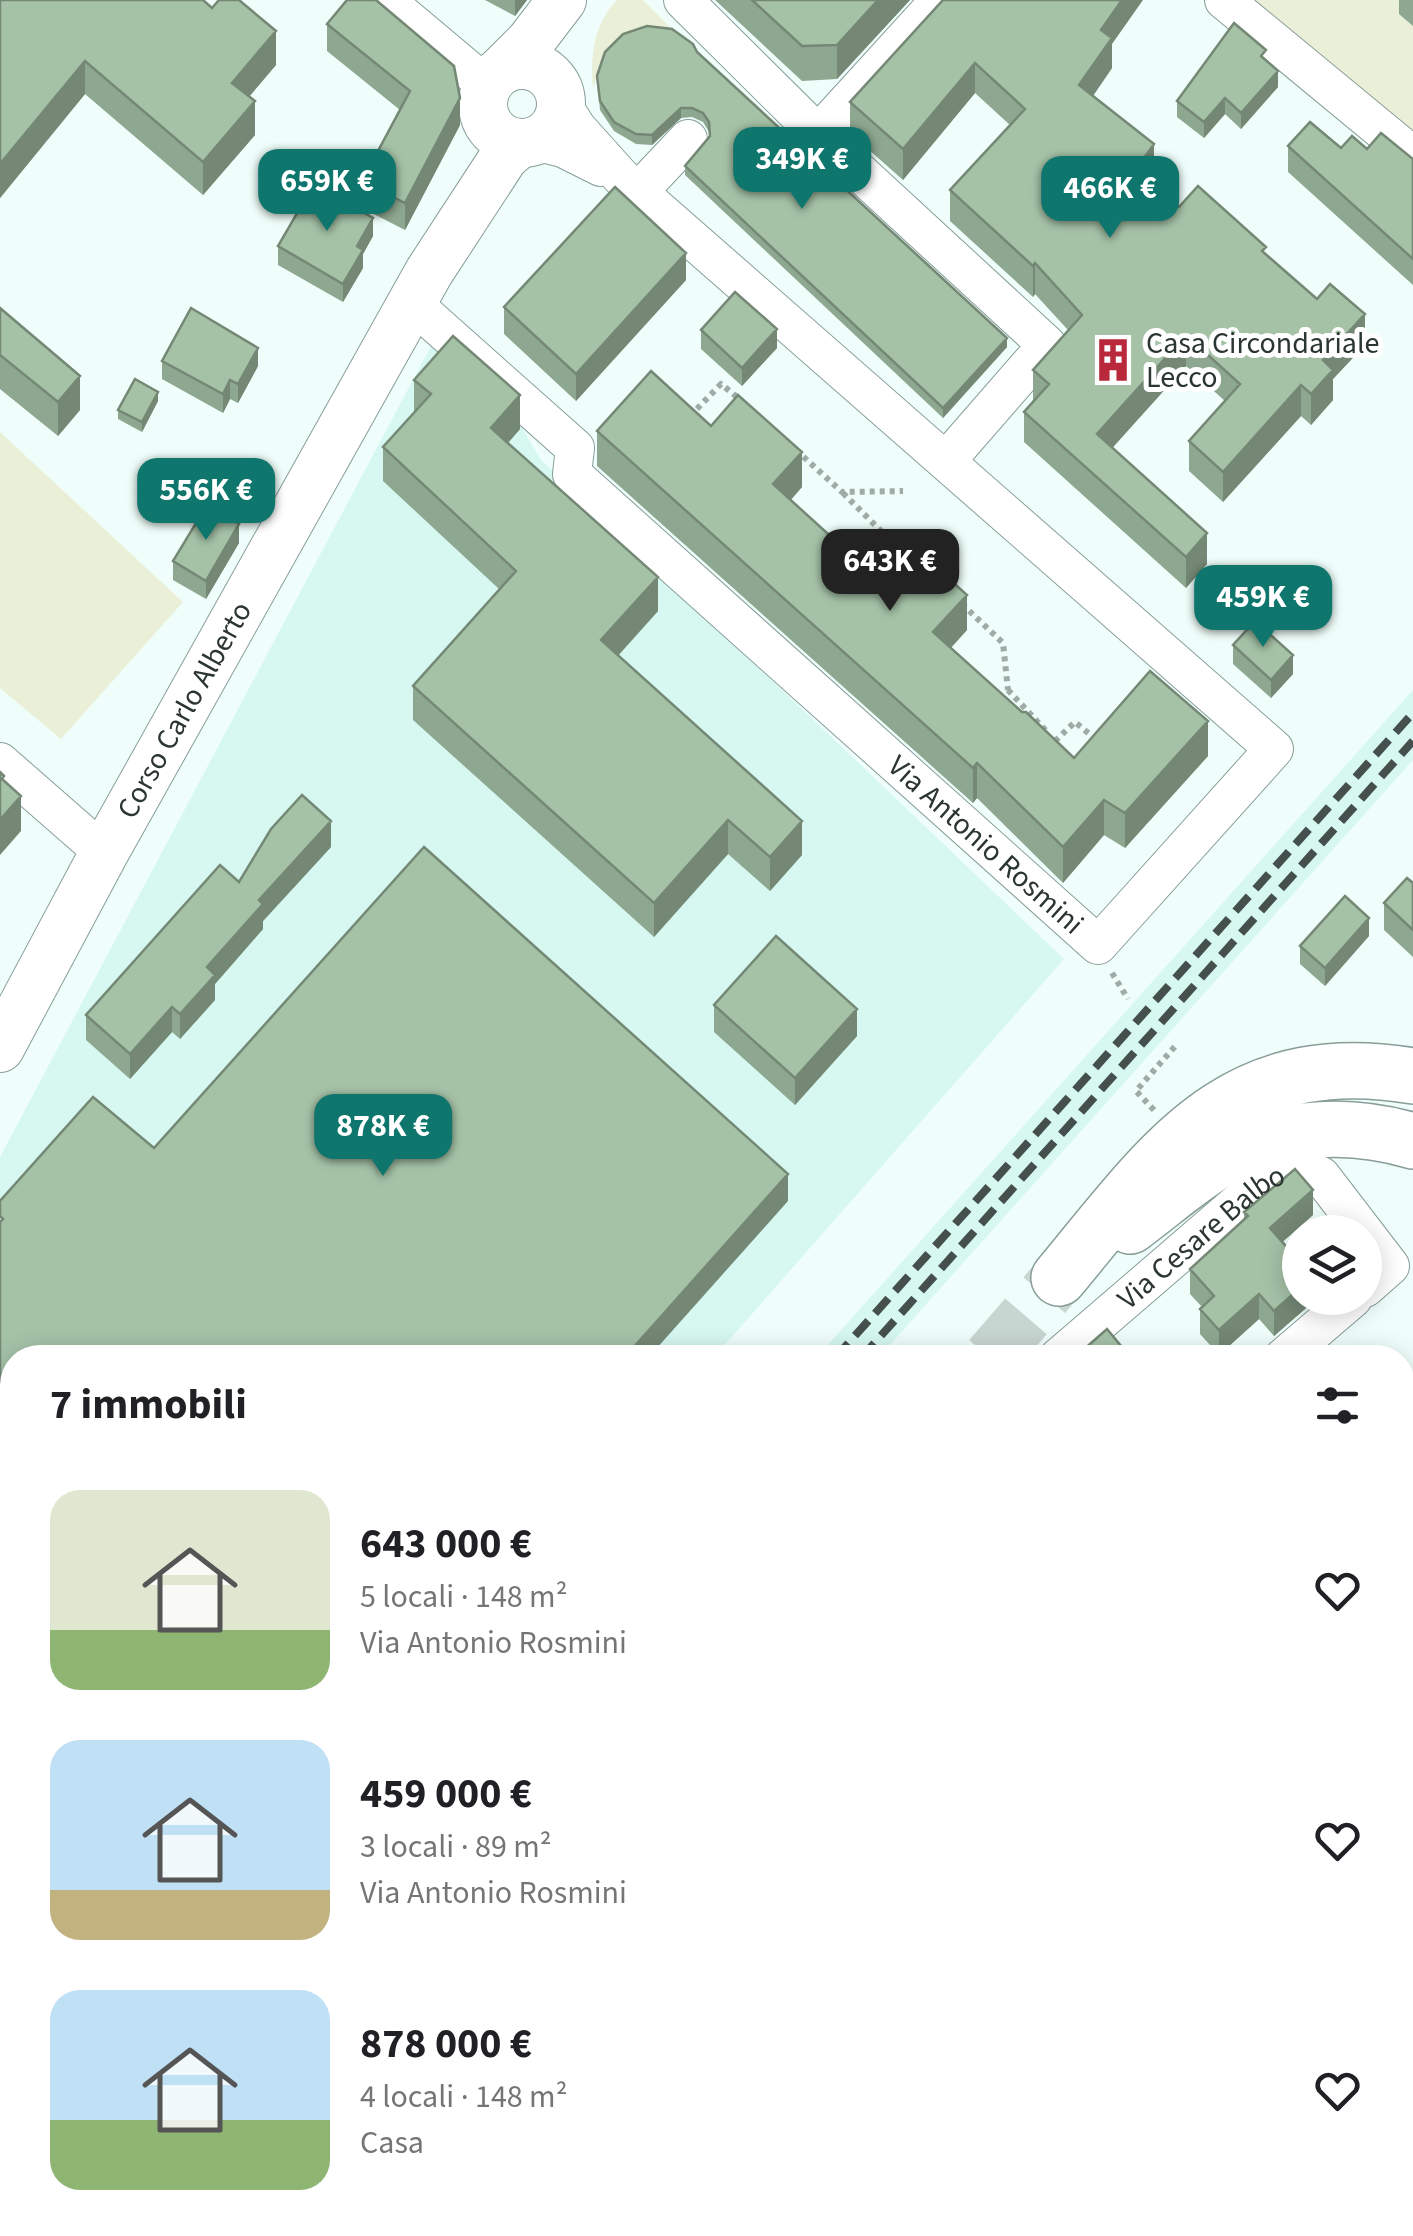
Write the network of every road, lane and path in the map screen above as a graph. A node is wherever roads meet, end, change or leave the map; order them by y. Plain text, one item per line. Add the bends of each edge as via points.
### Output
1 (386, 0) edge
2 (562, 0) edge
3 (575, 0) edge
4 (682, 0) edge
5 (940, 0) edge
6 (1224, 0) edge
7 (527, 110) junction
8 (818, 134) junction
9 (688, 139) dead end
10 (1413, 156) edge
11 (629, 184) junction
12 (421, 287) junction
13 (754, 410) edge
14 (688, 418) edge
15 (792, 446) edge
16 (946, 460) junction
17 (903, 491) dead end
18 (842, 492) junction
19 (898, 546) junction
20 (886, 557) edge
21 (910, 557) edge
22 (961, 603) edge
23 (1008, 690) junction
24 (996, 701) edge
25 (1055, 741) junction
26 (1110, 752) edge
27 (1056, 759) edge
28 (0, 762) edge
29 (104, 853) junction
30 (0, 1048) edge
31 (1413, 1076) edge
32 (1413, 1141) edge
33 (1352, 1215) edge
34 (1333, 1315) edge
35 (1073, 1345) edge
36 (1298, 1345) edge

1 - 7 street, Via Antonio Rosmini
2 - 7 main road, Corso Carlo Alberto via 530,42
3 - 7 main road, Corso Carlo Alberto
4 - 8 street via 738,77
5 - 8 street
6 - 10 street
7 - 11 street, Via Antonio Rosmini via 564,148
7 - 12 main road, Corso Carlo Alberto
8 - 16 street via 1047,345
9 - 11 street
11 - 16 street, Via Antonio Rosmini
12 - 16 street, Via Antonio Rosmini via 575,448 572,474 1098,944 1274,749
12 - 29 main road, Corso Carlo Alberto
13 - 14 path via 721,384
15 - 18 path
17 - 18 path
18 - 19 path
19 - 20 path
19 - 21 path
22 - 23 path via 1002,643
23 - 24 path
23 - 25 path
25 - 26 path via 1075,722
25 - 27 path
28 - 29 street
29 - 30 main road, Corso Carlo Alberto
31 - 32 highway via 1312,1071 1220,1108 1170,1147 1059,1278 1224,1158 1263,1140 1343,1128
33 - 35 street, Via Cesare Balbo via 1313,1172 1262,1182
34 - 36 street

